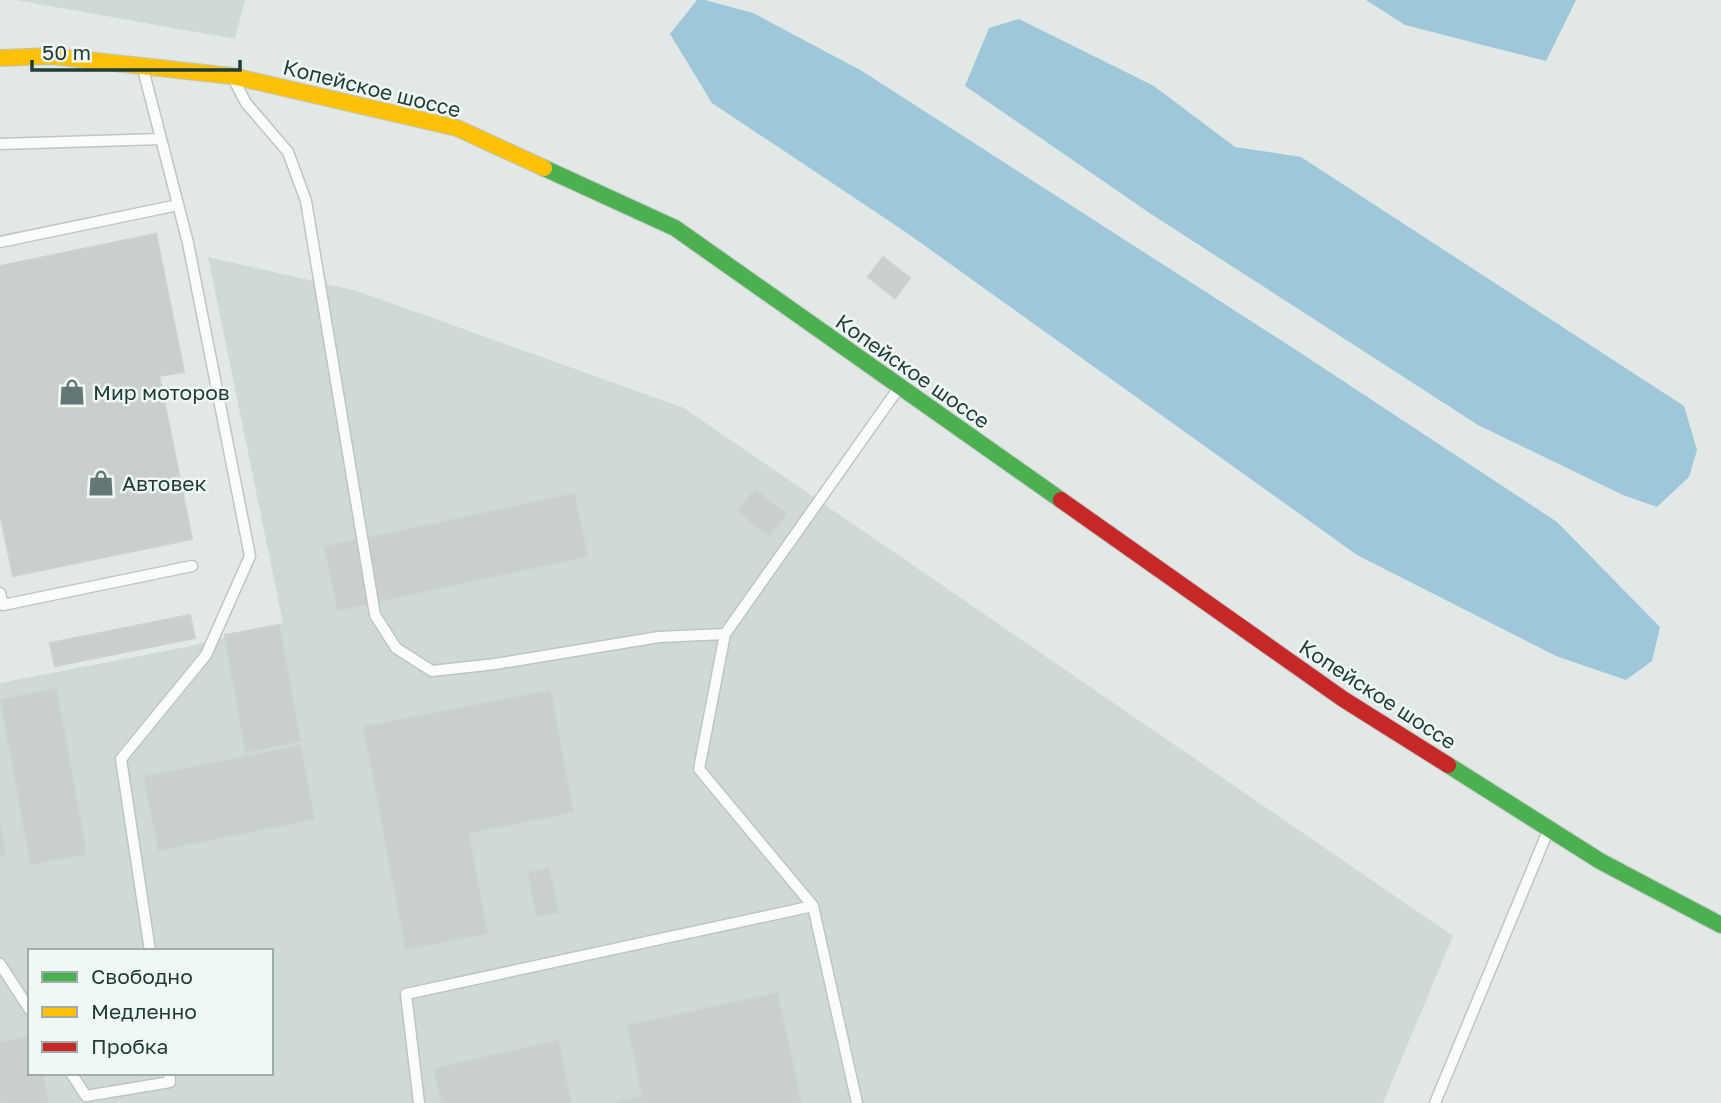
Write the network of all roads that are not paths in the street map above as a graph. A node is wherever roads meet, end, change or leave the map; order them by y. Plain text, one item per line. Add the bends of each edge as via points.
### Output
1 (0, 58) edge
2 (142, 66) junction
3 (232, 76) junction
4 (161, 139) junction
5 (0, 144) edge
6 (178, 205) junction
7 (0, 242) edge
8 (899, 386) junction
9 (192, 566) dead end
10 (0, 593) edge
11 (724, 634) junction
12 (1549, 828) junction
13 (813, 906) junction
14 (1721, 925) edge
15 (150, 949) edge
16 (0, 964) edge
17 (28, 1007) edge
18 (72, 1075) edge
19 (169, 1075) edge
20 (419, 1103) edge
21 (857, 1103) edge
22 (1435, 1103) edge

1 - 2 street, Копейское шоссе via 51,56
2 - 3 street, Копейское шоссе
2 - 4 lane
3 - 8 street, Копейское шоссе via 457,128 675,229
3 - 11 lane via 246,103 288,152 306,201 375,615 396,648 432,671 659,637
4 - 5 lane
4 - 6 lane
6 - 7 lane
6 - 15 lane via 250,556 206,655 121,759
8 - 11 lane
8 - 12 street, Копейское шоссе via 1343,699
9 - 10 lane via 3,605
11 - 13 lane via 699,769
12 - 14 street, Копейское шоссе via 1600,861
12 - 22 lane
13 - 20 lane via 406,994
13 - 21 lane
16 - 17 lane
18 - 19 lane via 86,1097 170,1082

